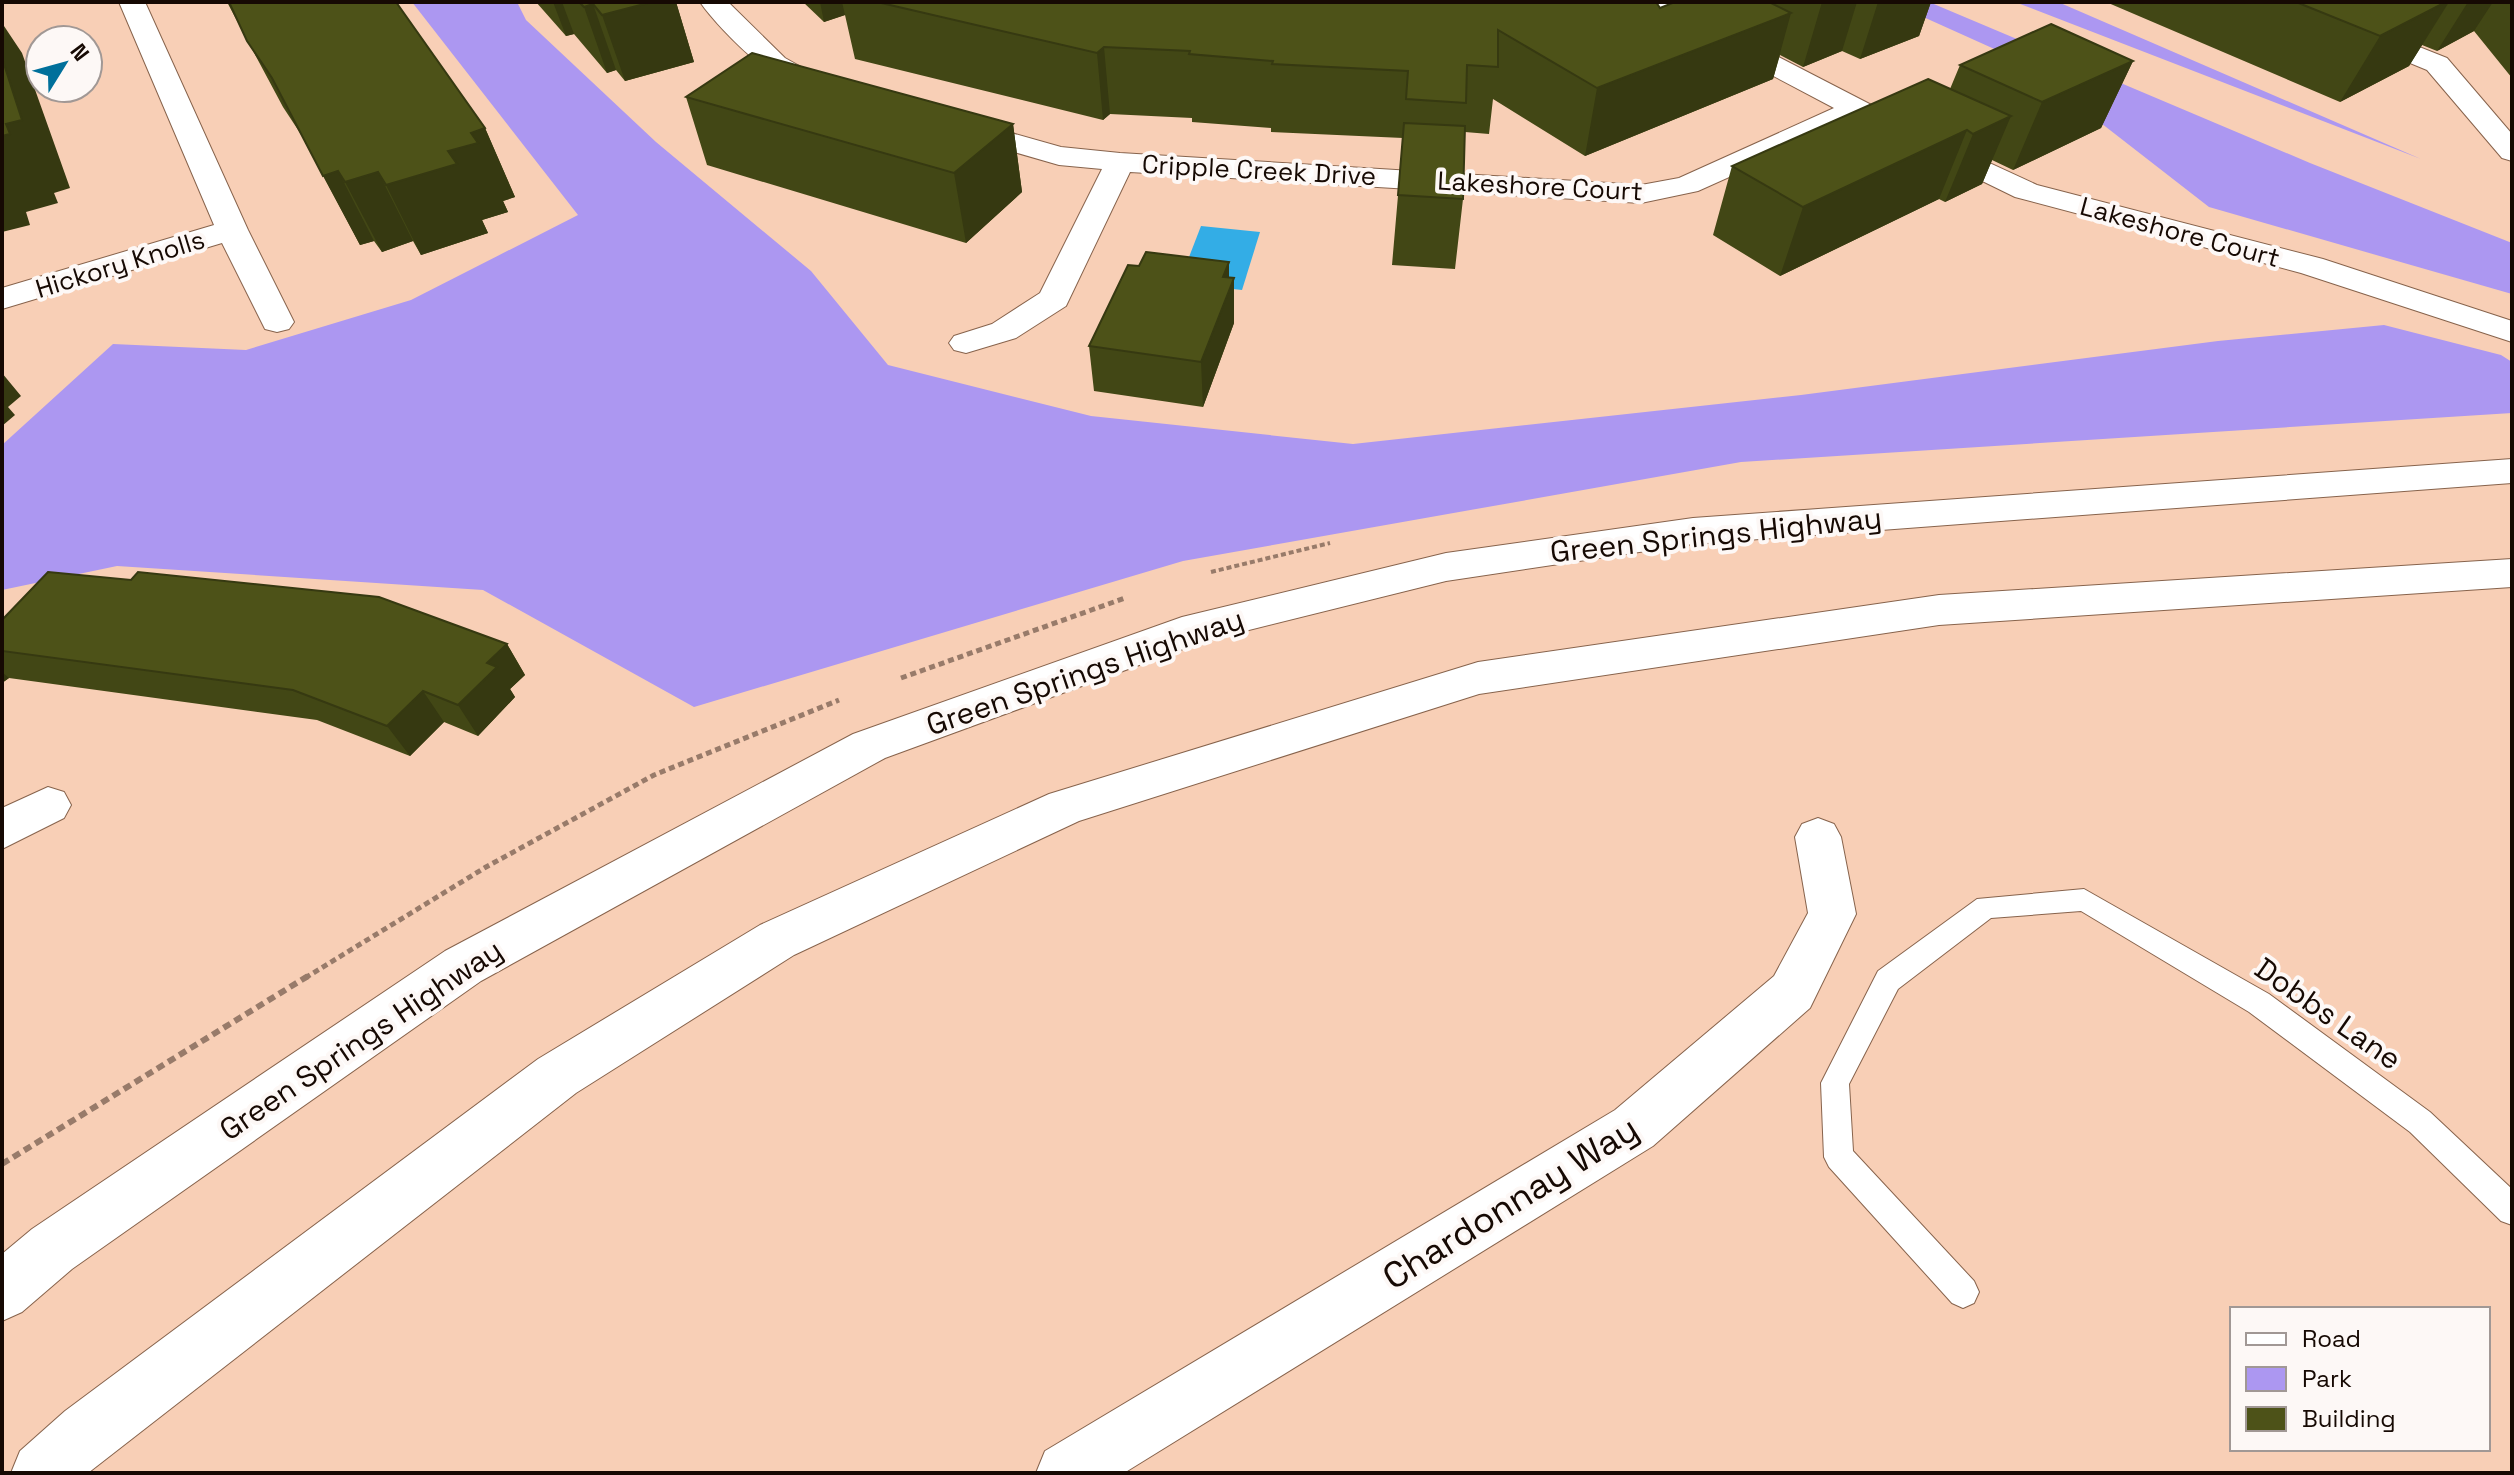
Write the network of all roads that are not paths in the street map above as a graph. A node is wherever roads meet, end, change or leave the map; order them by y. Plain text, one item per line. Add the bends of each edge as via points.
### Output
1 (132, 2) edge
2 (713, 2) edge
3 (1652, 2) edge
4 (2283, 2) edge
5 (848, 97) edge
6 (1856, 109) junction
7 (939, 122) edge
8 (2512, 152) edge
9 (1120, 162) junction
10 (1398, 179) joint
11 (232, 230) junction
12 (2, 299) edge
13 (277, 322) dead end
14 (2512, 332) edge
15 (966, 343) dead end
16 (2512, 471) edge
17 (2512, 573) edge
18 (48, 805) dead end
19 (2, 830) edge
20 (1818, 837) dead end
21 (2512, 1210) edge
22 (2, 1292) edge
23 (1963, 1292) dead end
24 (42, 1473) edge
25 (1067, 1473) edge

1 - 11 street
2 - 5 street via 775,64 818,88
3 - 6 street, Lakeshore Court
4 - 8 street via 2437,64
6 - 10 street, Lakeshore Court via 1687,185 1641,194
6 - 14 street, Lakeshore Court via 2026,191 2312,266
7 - 9 street via 1059,156
9 - 10 street, Cripple Creek Drive
9 - 15 street via 1054,299 1004,331
11 - 12 street, Hickory Knolls
11 - 13 street, Hickory Knolls
16 - 22 street, Green Springs Highway via 1693,531 1446,567 1197,628 869,746 463,966 52,1249
17 - 24 street via 1939,610 1478,678 1065,807 777,940 557,1076 87,1433
18 - 19 street
20 - 25 street, Chardonnay Way via 1832,914 1792,992 1634,1128
21 - 23 lane, Dobbs Lane via 2420,1122 2259,1003 2084,900 1986,907 1888,980 1835,1083 1839,1157

